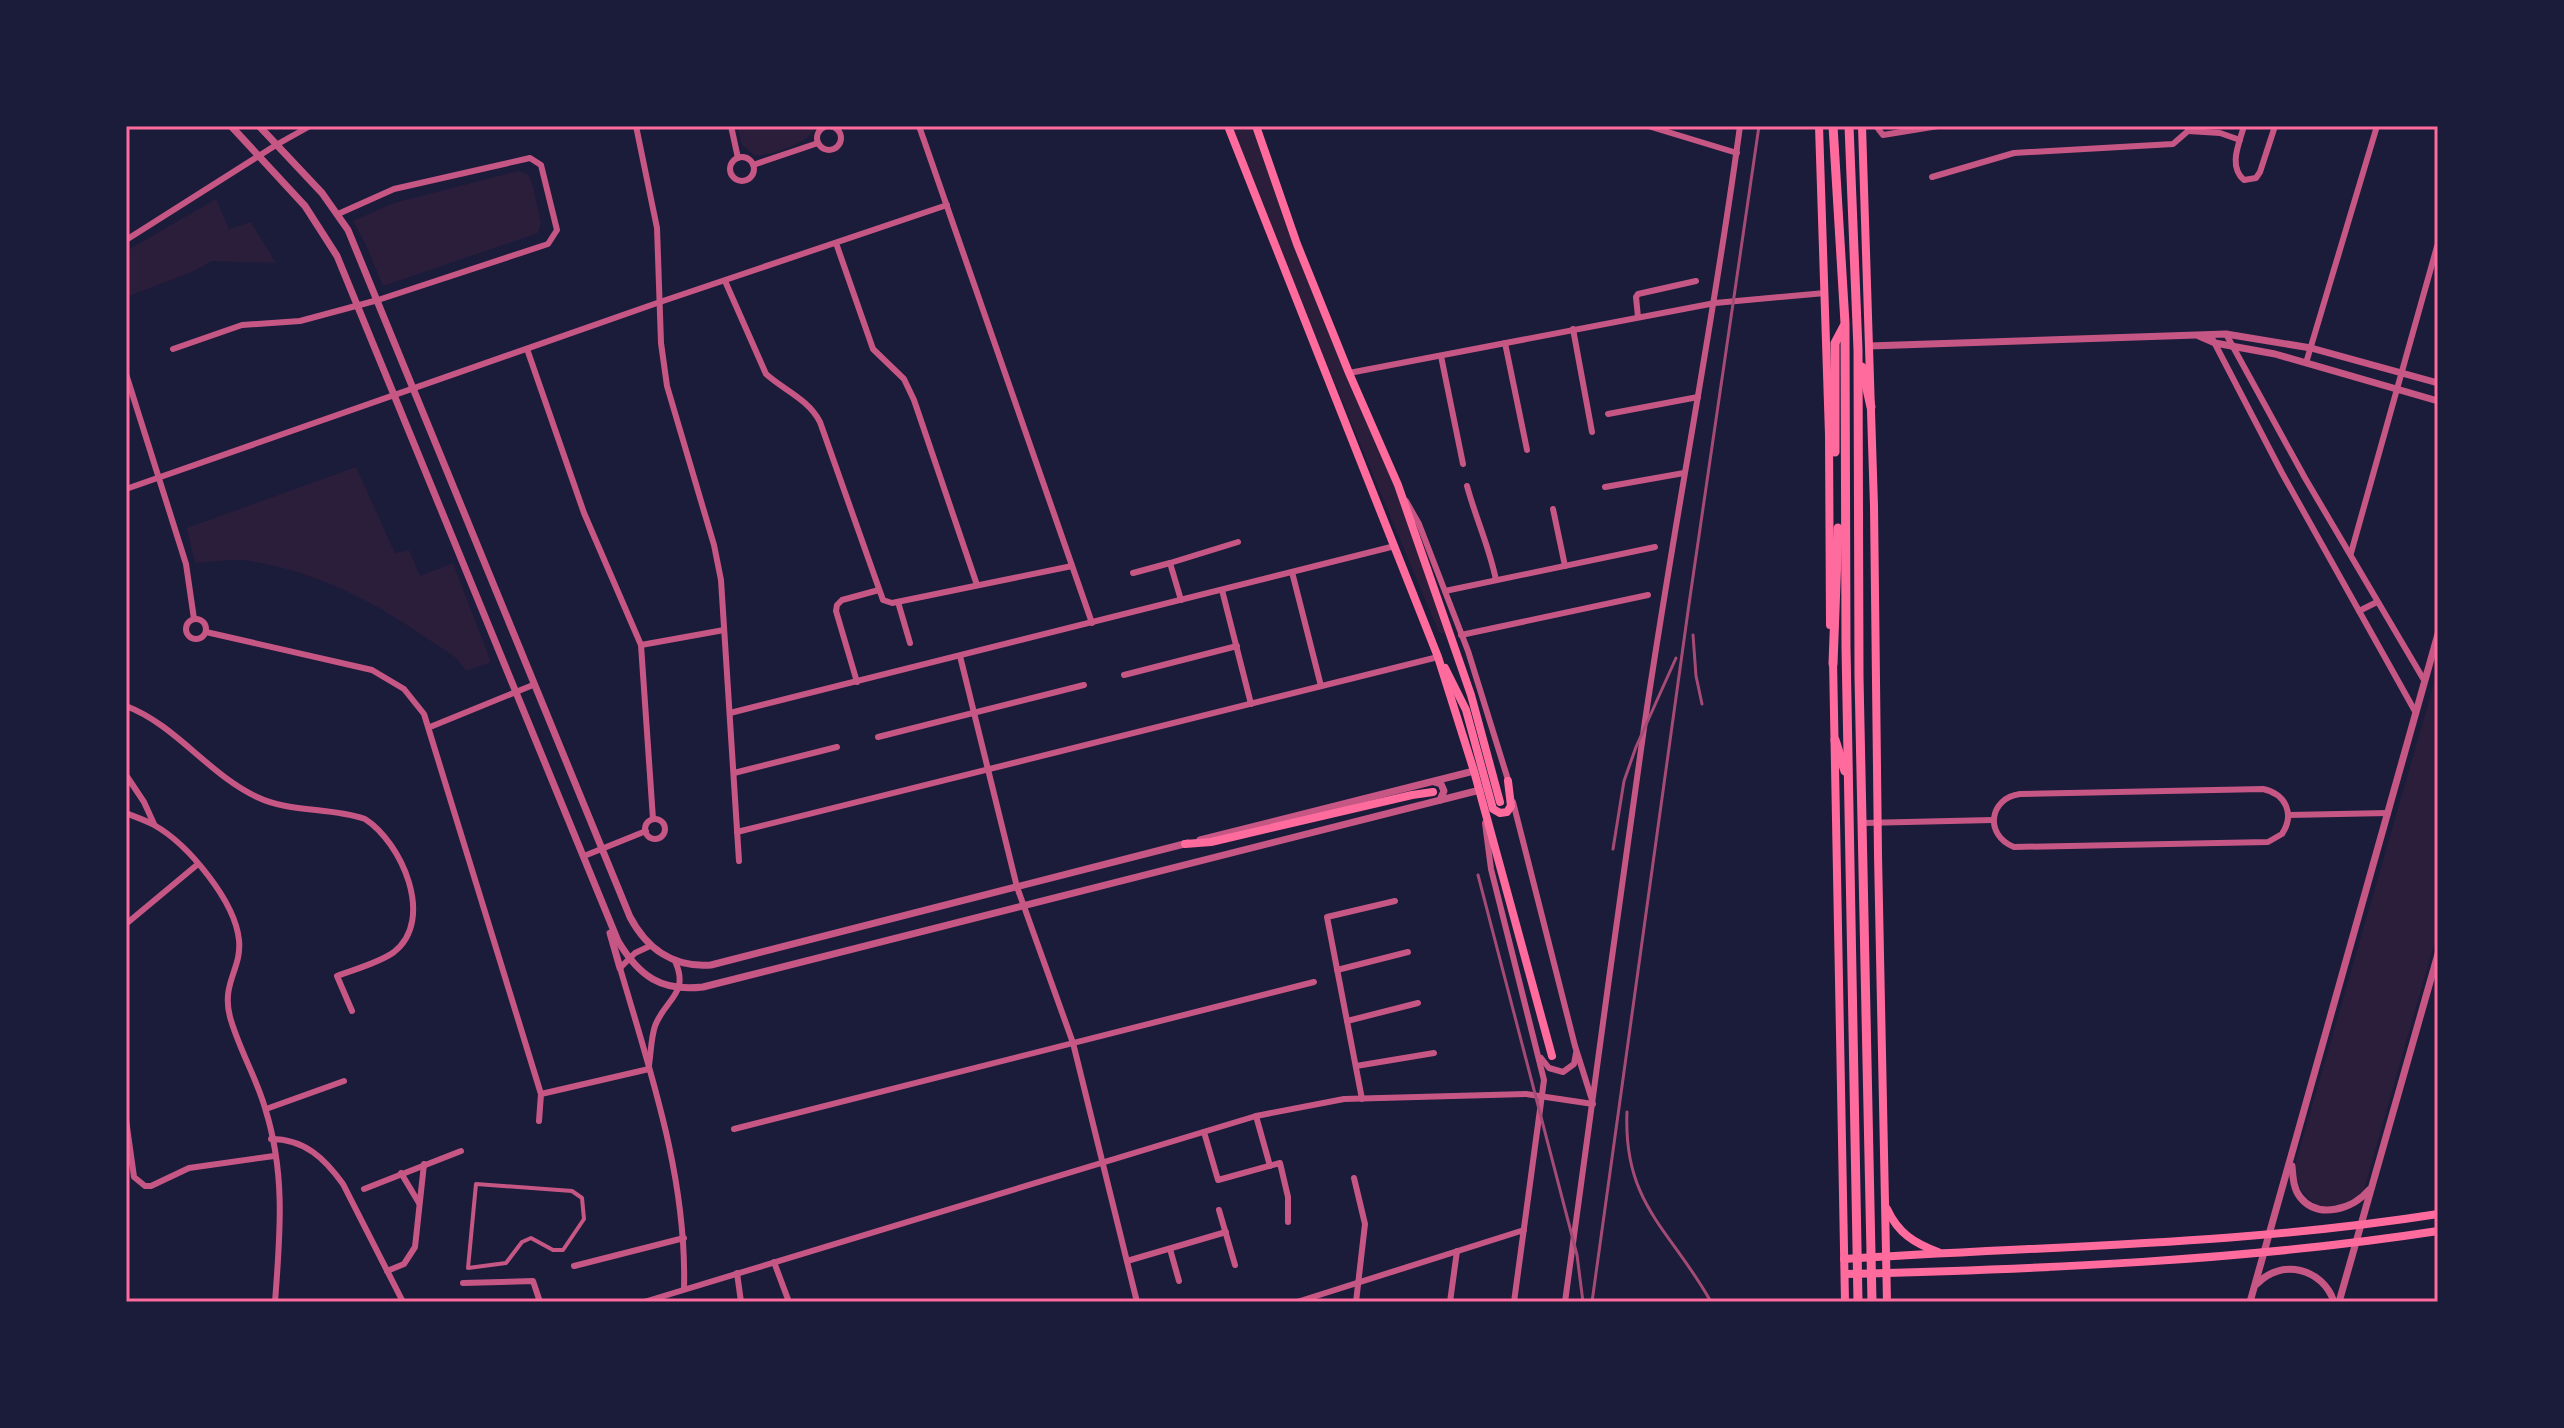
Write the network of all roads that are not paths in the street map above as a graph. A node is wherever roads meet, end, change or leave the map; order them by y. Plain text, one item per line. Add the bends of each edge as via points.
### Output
1 (231, 126) edge
2 (259, 126) edge
3 (310, 126) edge
4 (636, 126) edge
5 (731, 126) edge
6 (825, 126) edge
7 (919, 126) edge
8 (1228, 126) edge
9 (1256, 126) edge
10 (1648, 126) edge
11 (1740, 126) edge
12 (1819, 126) edge
13 (1849, 126) edge
14 (1862, 126) edge
15 (1876, 126) edge
16 (1938, 126) edge
17 (2244, 126) edge
18 (2275, 126) edge
19 (2377, 126) edge
20 (2188, 128) edge
21 (1666, 129) edge
22 (1833, 129) edge
23 (2240, 140) junction
24 (818, 143) junction
25 (276, 145) junction
26 (1737, 153) junction
27 (258, 156) junction
28 (738, 158) junction
29 (753, 165) junction
30 (1932, 177) dead end
31 (947, 205) junction
32 (338, 214) junction
33 (126, 240) edge
34 (836, 243) junction
35 (2438, 243) edge
36 (725, 281) junction
37 (1696, 281) dead end
38 (1825, 293) junction
39 (378, 300) junction
40 (660, 302) junction
41 (1715, 303) junction
42 (357, 304) junction
43 (1638, 317) junction
44 (1845, 323) junction
45 (1573, 329) junction
46 (2211, 333) junction
47 (2226, 334) junction
48 (2199, 336) junction
49 (1505, 343) junction
50 (2215, 343) junction
51 (1869, 346) junction
52 (2232, 346) junction
53 (2311, 348) junction
54 (173, 349) dead end
55 (527, 349) junction
56 (1858, 350) junction
57 (1441, 356) junction
58 (2306, 363) junction
59 (1349, 373) junction
60 (2400, 373) junction
61 (126, 374) edge
62 (2438, 383) edge
63 (412, 389) junction
64 (2396, 389) junction
65 (395, 395) junction
66 (1698, 397) junction
67 (2438, 401) edge
68 (1871, 407) junction
69 (1608, 414) dead end
70 (1592, 432) dead end
71 (1527, 450) dead end
72 (1835, 452) dead end
73 (1463, 464) dead end
74 (1684, 473) junction
75 (159, 477) junction
76 (2305, 478) junction
77 (1398, 485) junction
78 (1467, 486) dead end
79 (1605, 487) dead end
80 (126, 489) edge
81 (2293, 492) junction
82 (1553, 509) dead end
83 (1838, 528) dead end
84 (1238, 542) dead end
85 (1395, 546) junction
86 (1655, 547) dead end
87 (2351, 553) junction
88 (1170, 563) junction
89 (1072, 566) junction
90 (1565, 566) junction
91 (1292, 572) junction
92 (1133, 573) dead end
93 (1496, 580) junction
94 (977, 585) junction
95 (879, 590) junction
96 (1222, 590) junction
97 (1445, 591) junction
98 (1648, 595) dead end
99 (1181, 600) junction
100 (898, 602) junction
101 (2377, 602) junction
102 (2359, 611) junction
103 (194, 619) junction
104 (1092, 623) junction
105 (724, 630) junction
106 (206, 632) junction
107 (2438, 634) edge
108 (1461, 635) junction
109 (910, 643) dead end
110 (641, 645) junction
111 (1237, 646) junction
112 (960, 656) junction
113 (1438, 657) junction
114 (1833, 664) junction
115 (1124, 675) dead end
116 (2424, 680) junction
117 (857, 682) junction
118 (533, 685) junction
119 (1084, 685) dead end
120 (1321, 686) junction
121 (518, 691) junction
122 (1251, 704) junction
123 (126, 706) edge
124 (730, 713) junction
125 (974, 713) junction
126 (2416, 714) junction
127 (430, 727) junction
128 (878, 737) dead end
129 (1835, 740) junction
130 (837, 747) dead end
131 (988, 770) junction
132 (1474, 771) junction
133 (734, 773) junction
134 (126, 775) edge
135 (1508, 781) junction
136 (1849, 781) junction
137 (1434, 782) junction
138 (1480, 790) junction
139 (1433, 792) dead end
140 (1440, 800) junction
141 (1500, 802) dead end
142 (126, 813) edge
143 (2388, 813) junction
144 (2289, 815) junction
145 (653, 819) junction
146 (1993, 820) junction
147 (1878, 822) junction
148 (1863, 823) junction
149 (155, 825) junction
150 (646, 831) junction
151 (737, 832) junction
152 (1185, 844) junction
153 (601, 849) junction
154 (584, 856) junction
155 (739, 861) dead end
156 (198, 864) junction
157 (1017, 887) junction
158 (600, 896) junction
159 (1395, 901) dead end
160 (1024, 907) junction
161 (126, 924) edge
162 (650, 946) junction
163 (1408, 952) dead end
164 (2438, 954) edge
165 (629, 958) junction
166 (675, 961) junction
167 (620, 968) junction
168 (1337, 970) junction
169 (1314, 982) dead end
170 (679, 987) junction
171 (1418, 1003) dead end
172 (352, 1011) dead end
173 (1347, 1021) junction
174 (1073, 1043) junction
175 (1575, 1046) junction
176 (1434, 1053) dead end
177 (1539, 1055) junction
178 (1552, 1056) dead end
179 (1356, 1066) junction
180 (649, 1069) junction
181 (344, 1081) dead end
182 (541, 1094) junction
183 (1543, 1096) junction
184 (1362, 1099) junction
185 (1593, 1104) junction
186 (266, 1109) junction
187 (1256, 1116) junction
188 (126, 1120) edge
189 (539, 1121) dead end
190 (734, 1129) dead end
191 (1204, 1132) junction
192 (271, 1139) junction
193 (461, 1151) dead end
194 (274, 1156) junction
195 (2291, 1159) junction
196 (1104, 1162) junction
197 (424, 1164) junction
198 (1270, 1166) junction
199 (401, 1173) junction
200 (1354, 1178) dead end
201 (2372, 1187) junction
202 (364, 1189) dead end
203 (419, 1203) junction
204 (1885, 1206) junction
205 (1219, 1210) dead end
206 (2438, 1214) edge
207 (1288, 1222) dead end
208 (2361, 1226) junction
209 (1524, 1230) junction
210 (2438, 1231) edge
211 (1226, 1232) junction
212 (2269, 1236) junction
213 (684, 1238) junction
214 (2356, 1243) junction
215 (1170, 1249) junction
216 (1457, 1251) junction
217 (2264, 1252) junction
218 (1943, 1253) junction
219 (1886, 1256) junction
220 (1871, 1257) junction
221 (1857, 1258) junction
222 (1844, 1259) junction
223 (1127, 1261) junction
224 (774, 1262) junction
225 (1235, 1265) dead end
226 (574, 1266) dead end
227 (467, 1267) joint
228 (387, 1271) junction
229 (1886, 1272) junction
230 (737, 1273) junction
231 (1858, 1273) junction
232 (1871, 1273) junction
233 (1845, 1274) junction
234 (1179, 1281) dead end
235 (1359, 1282) junction
236 (463, 1283) dead end
237 (2254, 1287) junction
238 (684, 1289) junction
239 (275, 1302) edge
240 (403, 1302) edge
241 (540, 1302) edge
242 (644, 1302) edge
243 (741, 1302) edge
244 (789, 1302) edge
245 (1137, 1302) edge
246 (1297, 1302) edge
247 (1356, 1302) edge
248 (1450, 1302) edge
249 (1514, 1302) edge
250 (1565, 1302) edge
251 (1845, 1302) edge
252 (1858, 1302) edge
253 (1872, 1302) edge
254 (1887, 1302) edge
255 (2250, 1302) edge
256 (2336, 1302) edge

1 - 27 street
2 - 25 street
3 - 25 street
4 - 40 street via 657,228
5 - 28 street
6 - 24 street
6 - 24 street via 838,131 838,145 825,149
7 - 31 street
8 - 85 main road
9 - 59 main road
10 - 21 street
11 - 26 street
12 - 38 main road
13 - 56 main road
14 - 51 main road
15 - 16 street via 1883,135
17 - 23 street
18 - 23 street via 2260,172 2251,180 2235,170
19 - 53 street
20 - 23 street
20 - 30 street via 2173,144 2029,151
21 - 26 street
22 - 44 main road
24 - 29 street
25 - 27 street
25 - 32 street
26 - 41 street
27 - 33 street
27 - 42 street via 318,224
28 - 29 street
28 - 29 street via 730,171 737,180 748,179
31 - 34 street
31 - 89 street
32 - 39 street
32 - 39 street via 409,185 528,158 541,165 557,230 548,244
34 - 36 street
34 - 94 street via 873,349 904,379 914,400
35 - 60 street
36 - 40 street
36 - 95 street via 766,374 804,401 820,422
37 - 43 street via 1638,294
38 - 41 street
38 - 114 main road
39 - 42 street
39 - 63 street
40 - 55 street
40 - 105 street via 667,386 714,545
41 - 43 street
41 - 66 street
42 - 54 street via 300,321 242,325
42 - 65 street
43 - 45 street
44 - 72 main road via 1835,343
44 - 136 main road
45 - 49 street
45 - 70 street
46 - 47 street
46 - 48 street
46 - 50 street
47 - 52 street
47 - 53 street
48 - 50 street
48 - 51 street
49 - 57 street
49 - 71 street
50 - 52 street
50 - 81 street
51 - 68 main road
52 - 58 street
52 - 76 street
53 - 58 street
53 - 60 street
55 - 63 street
55 - 110 street via 584,513
56 - 68 main road
56 - 148 main road
57 - 59 street
57 - 73 street
58 - 64 street
59 - 77 main road
60 - 62 street
60 - 64 street
61 - 75 street
63 - 65 street
63 - 118 street
64 - 67 street
64 - 87 street
65 - 75 street
65 - 121 street
66 - 69 street
66 - 74 street
68 - 147 main road
74 - 79 street
74 - 185 street
75 - 80 street
75 - 103 street via 186,564
76 - 81 street
76 - 87 street
77 - 97 street
77 - 141 main road via 1471,695
78 - 93 street
81 - 102 street
82 - 90 street
83 - 114 main road
84 - 88 street
85 - 91 street
85 - 113 main road
86 - 90 street
87 - 101 street
88 - 92 street
88 - 99 street
89 - 94 street
89 - 104 street
90 - 93 street
91 - 96 street
91 - 120 street
93 - 97 street
94 - 100 street
95 - 100 street via 887,603
95 - 117 street via 837,605
96 - 99 street
96 - 111 street
97 - 108 street
98 - 108 street
99 - 104 street
100 - 109 street
101 - 102 street
101 - 116 street
102 - 126 street
103 - 106 street via 206,625
103 - 106 street via 188,621 186,634 196,640
104 - 112 street
105 - 110 street
105 - 124 street
106 - 127 street via 372,670 404,689
107 - 116 street
108 - 135 street
110 - 145 street
111 - 115 street
111 - 122 street
112 - 117 street
112 - 125 street
113 - 120 street
113 - 132 main road
113 - 135 main road via 1466,710 1493,809 1500,813 1511,806
114 - 129 main road
116 - 126 street
117 - 124 street
118 - 121 street
118 - 153 street
119 - 125 street
120 - 122 street
121 - 127 street
121 - 154 street
122 - 131 street
123 - 172 street via 258,797 365,819 396,851 412,898 412,922 391,954 337,976
124 - 133 street
125 - 128 street
125 - 131 street
126 - 143 street
127 - 182 street
129 - 136 main road
129 - 222 main road
130 - 133 street
131 - 151 street
131 - 157 street
132 - 137 street
132 - 138 main road
133 - 151 street
134 - 149 street
135 - 175 street
136 - 221 main road
137 - 140 street via 1443,787
137 - 152 street
138 - 140 street
138 - 177 street via 1491,869
138 - 178 main road
139 - 152 main road
140 - 160 street
142 - 149 street
143 - 144 street
143 - 195 street
144 - 146 street via 2279,795 2248,790 2012,795 1998,805
144 - 146 street via 2282,834 2268,842 2022,847 1999,838
145 - 150 street
145 - 150 street via 665,827 662,836 652,838
146 - 147 street
147 - 148 street
147 - 204 main road
148 - 220 main road
149 - 156 street
150 - 153 street
151 - 155 street
152 - 157 street
153 - 154 street
153 - 162 street via 630,917
154 - 158 street
156 - 161 street
156 - 186 street via 236,926 239,942 226,1001 238,1046
157 - 160 street
157 - 166 street via 711,965
158 - 165 street
158 - 167 street
159 - 168 street via 1327,917
160 - 170 street via 703,987
160 - 174 street
162 - 165 street
162 - 166 street
163 - 168 street
164 - 201 street
165 - 167 street
165 - 170 street via 652,979
166 - 170 street
167 - 180 street
168 - 173 street
169 - 174 street
170 - 180 street via 655,1025
171 - 173 street
173 - 179 street
174 - 190 street
174 - 196 street
175 - 177 street via 1574,1064 1563,1072 1549,1068
175 - 185 street
176 - 179 street
177 - 183 street
179 - 184 street
180 - 182 street
180 - 213 street via 668,1131
181 - 186 street
182 - 189 street
183 - 184 street
183 - 185 street
183 - 209 street
184 - 187 street
185 - 250 street
186 - 192 street
187 - 191 street
187 - 198 street
188 - 194 street via 134,1177 145,1186 189,1168
191 - 196 street
191 - 198 street via 1218,1180
192 - 194 street
192 - 228 street via 302,1145 331,1167
193 - 197 street
194 - 239 street via 282,1203
195 - 201 street via 2294,1185 2309,1204 2341,1209 2359,1202
195 - 212 street
196 - 223 street
196 - 224 street
197 - 199 street
197 - 203 street
198 - 207 street via 1280,1163
199 - 202 street
199 - 203 street
200 - 235 street via 1365,1224
201 - 208 street
203 - 228 street via 415,1247 404,1264
204 - 218 main road via 1905,1236
204 - 219 main road
205 - 211 street
206 - 208 main road
208 - 212 main road
208 - 214 street
209 - 216 street
209 - 249 street
210 - 214 main road
211 - 215 street
211 - 225 street
212 - 217 street
212 - 218 main road
213 - 226 street
213 - 238 street
214 - 217 main road
214 - 256 street
215 - 223 street
215 - 234 street
216 - 235 street
216 - 248 street
217 - 229 main road via 2036,1269
217 - 237 street
218 - 219 main road
219 - 220 main road
219 - 229 main road
220 - 221 main road
220 - 232 main road
221 - 222 main road
221 - 231 main road
222 - 233 main road
223 - 245 street
224 - 230 street
224 - 244 street
227 - 227 street via 476,1184 580,1195 584,1219 563,1250 531,1238 506,1263
228 - 240 street
229 - 232 main road
229 - 254 main road
230 - 238 street
230 - 243 street
231 - 232 main road
231 - 233 main road
231 - 252 main road
232 - 253 main road
233 - 251 main road
235 - 246 street
235 - 247 street
236 - 241 street via 533,1281
237 - 255 street
237 - 256 street via 2274,1271 2305,1271 2326,1285
238 - 242 street

